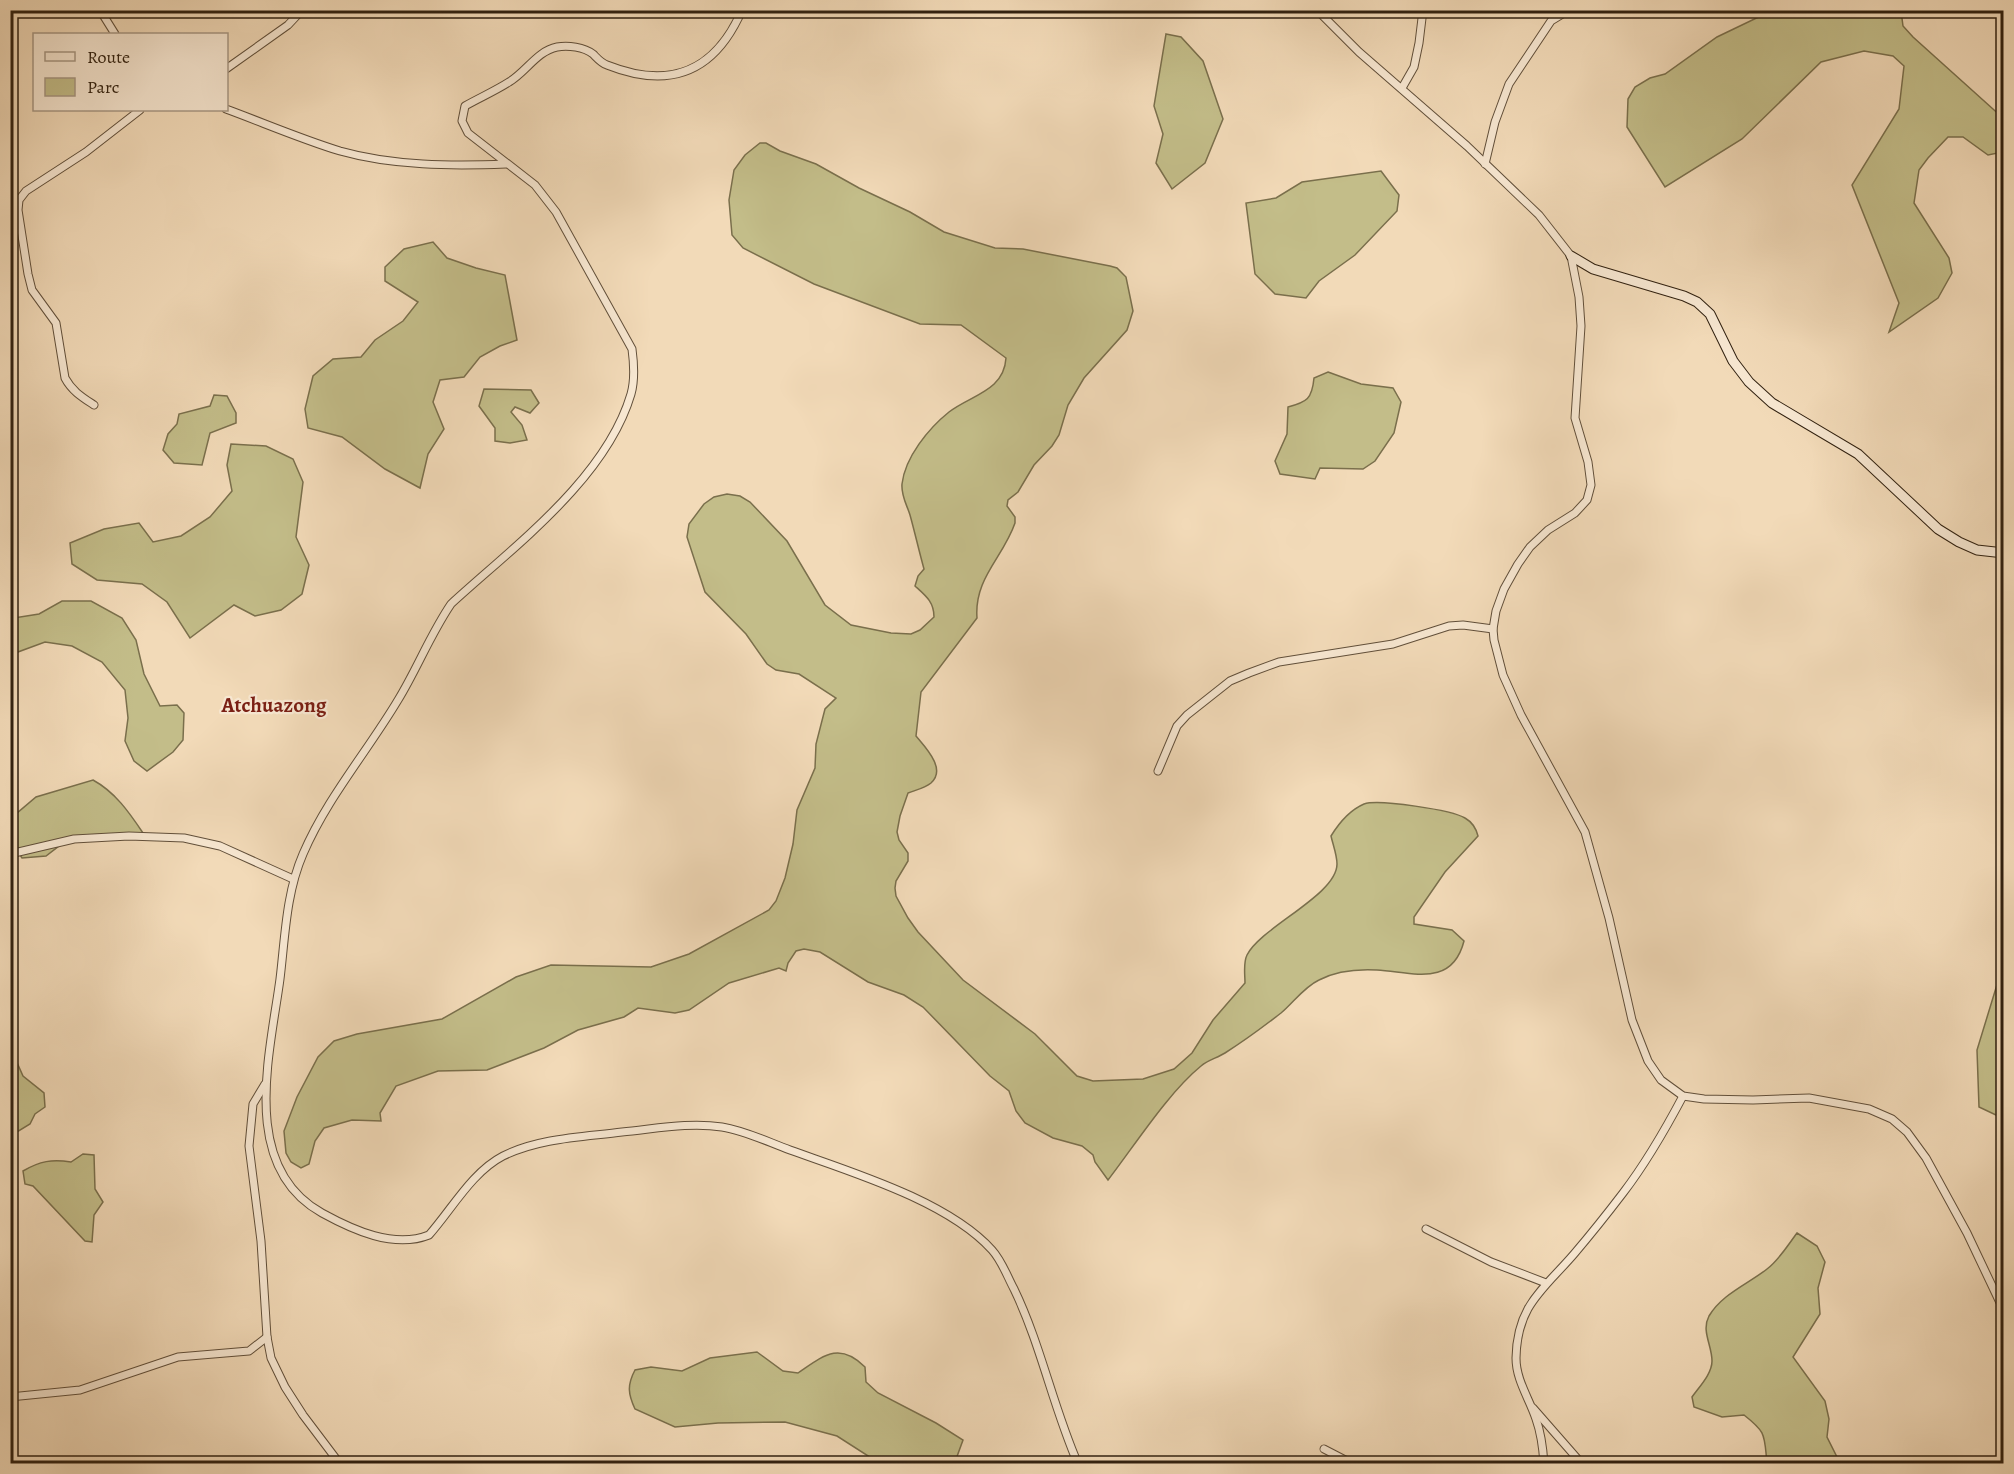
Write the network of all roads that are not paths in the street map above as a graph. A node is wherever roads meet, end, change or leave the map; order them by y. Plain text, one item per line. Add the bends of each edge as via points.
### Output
1 (100, 10) edge
2 (302, 10) edge
3 (742, 10) edge
4 (1317, 10) edge
5 (1423, 10) edge
6 (1569, 10) edge
7 (114, 33) edge
8 (228, 68) edge
9 (1401, 88) junction
10 (228, 110) edge
11 (139, 111) edge
12 (506, 164) junction
13 (1485, 164) junction
14 (1571, 256) junction
15 (94, 405) dead end
16 (2004, 553) edge
17 (1493, 629) junction
18 (1158, 771) dead end
19 (10, 854) edge
20 (294, 879) junction
21 (265, 1084) junction
22 (1683, 1096) junction
23 (1426, 1229) dead end
24 (1546, 1283) junction
25 (2004, 1311) edge
26 (267, 1337) junction
27 (10, 1397) edge
28 (1531, 1406) junction
29 (1324, 1449) dead end
30 (340, 1464) edge
31 (1078, 1464) edge
32 (1353, 1464) edge
33 (1544, 1464) edge
34 (1582, 1464) edge

1 - 7 street
2 - 8 street via 288,25
3 - 12 street via 713,56 690,71 657,75 627,72 575,47 556,47 540,55 510,82 465,106 462,121 468,133
4 - 9 street
5 - 9 street via 1414,67
6 - 13 street via 1551,21 1509,84
9 - 13 street
10 - 12 street via 341,151 376,158 459,165
11 - 15 street via 26,191 19,200 21,239 32,290 56,323 68,385
12 - 20 street via 535,185 556,212 632,349 632,393 619,424 575,488 451,604 399,699 324,813
13 - 14 street via 1539,215
14 - 16 street via 1593,269 1697,302 1710,314 1733,361 1772,404 1858,454 1938,529 1977,550
14 - 17 street via 1581,326 1575,418 1591,485 1587,500 1575,513 1548,530 1518,564 1504,589
17 - 18 street via 1449,626 1393,644 1279,662 1230,681 1177,726
17 - 22 street via 1496,652 1512,697 1585,832 1638,1037 1661,1080
19 - 20 street via 74,839 184,838 220,846
20 - 21 street
21 - 26 street via 253,1104 249,1146 261,1241
21 - 31 street via 270,1142 295,1192 337,1221 399,1240 416,1240 429,1234 484,1168 503,1156 548,1141 688,1125 722,1127 758,1137 918,1201 975,1234 1004,1268 1028,1322
22 - 24 street via 1625,1191
22 - 25 street via 1743,1100 1809,1098 1869,1109 1892,1119 1926,1158
23 - 24 street via 1491,1262
24 - 28 street via 1533,1298 1517,1341 1517,1371
26 - 27 street via 249,1351 178,1357 80,1390
26 - 30 street via 285,1387
28 - 33 street
28 - 34 street
29 - 32 street

